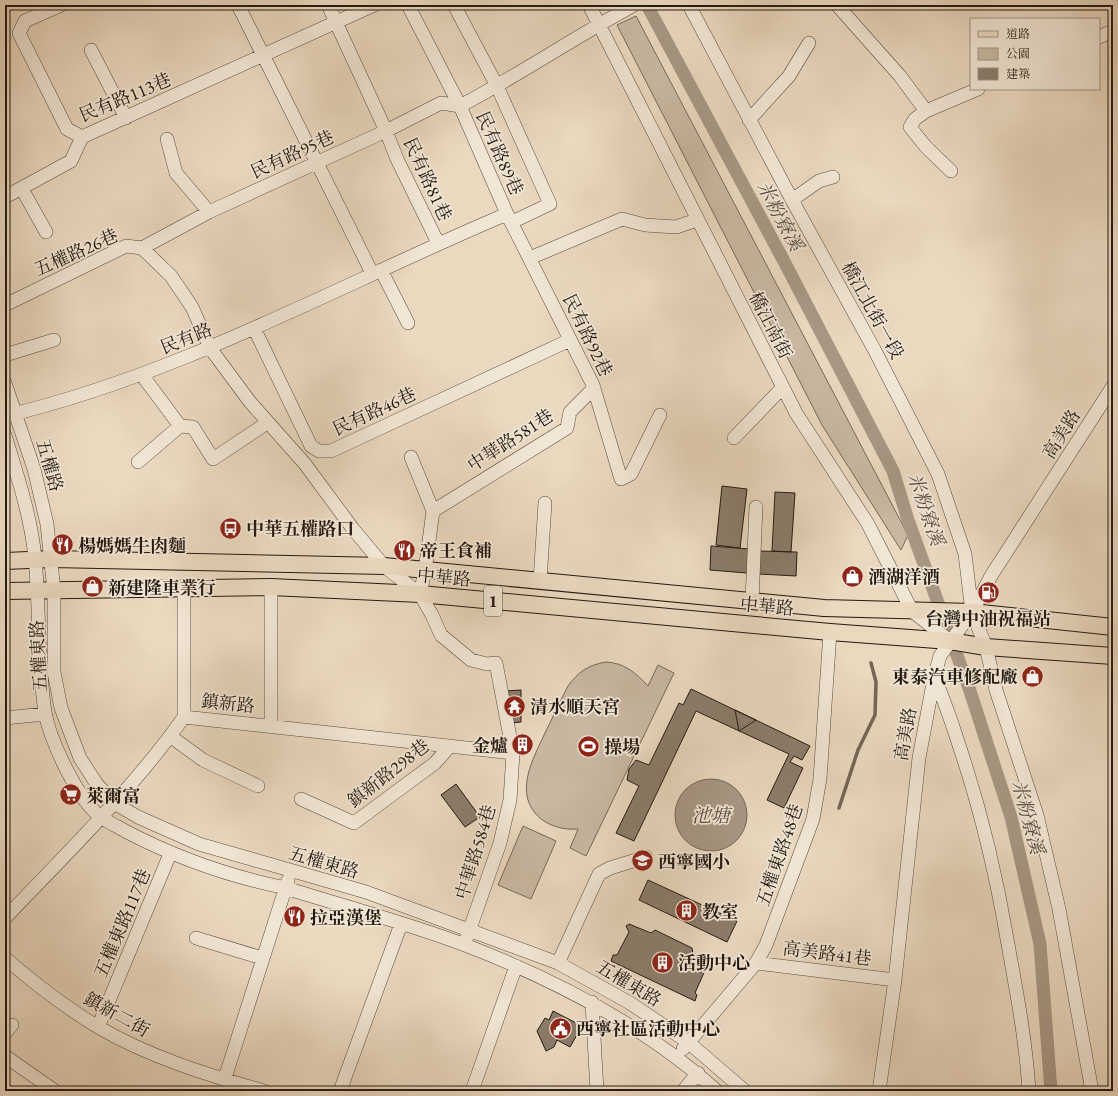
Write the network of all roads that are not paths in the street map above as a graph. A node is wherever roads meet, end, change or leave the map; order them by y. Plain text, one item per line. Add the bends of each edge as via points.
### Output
1 (61, 5) edge
2 (238, 5) edge
3 (328, 5) edge
4 (374, 5) edge
5 (408, 5) edge
6 (454, 5) edge
7 (589, 5) edge
8 (634, 5) edge
9 (689, 5) edge
10 (837, 5) edge
11 (336, 22) junction
12 (598, 24) junction
13 (1113, 31) edge
14 (1100, 37) edge
15 (809, 43) dead end
16 (91, 50) dead end
17 (263, 56) junction
18 (497, 86) junction
19 (976, 90) edge
20 (460, 106) junction
21 (926, 111) junction
22 (126, 118) junction
23 (749, 120) junction
24 (386, 131) junction
25 (82, 137) junction
26 (167, 139) dead end
27 (318, 162) junction
28 (951, 171) dead end
29 (833, 177) dead end
30 (22, 189) junction
31 (5, 197) edge
32 (792, 200) junction
33 (209, 212) junction
34 (509, 218) junction
35 (697, 220) junction
36 (46, 232) dead end
37 (438, 243) junction
38 (142, 248) junction
39 (530, 258) junction
40 (377, 271) junction
41 (5, 305) edge
42 (408, 323) dead end
43 (254, 328) junction
44 (54, 340) dead end
45 (570, 340) junction
46 (210, 348) junction
47 (5, 354) edge
48 (142, 375) junction
49 (5, 383) edge
50 (1113, 386) edge
51 (783, 387) junction
52 (594, 388) junction
53 (11, 415) edge
54 (660, 416) dead end
55 (267, 423) junction
56 (180, 426) junction
57 (5, 435) edge
58 (734, 438) dead end
59 (411, 457) dead end
60 (138, 462) dead end
61 (545, 503) dead end
62 (756, 507) dead end
63 (433, 511) junction
64 (35, 559) junction
65 (52, 559) junction
66 (5, 560) edge
67 (384, 566) junction
68 (425, 571) junction
69 (540, 581) junction
70 (184, 587) junction
71 (271, 587) junction
72 (36, 591) junction
73 (54, 591) junction
74 (5, 592) edge
75 (420, 594) junction
76 (752, 601) junction
77 (912, 611) junction
78 (971, 614) junction
79 (1113, 627) edge
80 (830, 632) junction
81 (950, 641) junction
82 (986, 647) junction
83 (1113, 656) edge
84 (934, 678) junction
85 (45, 714) junction
86 (184, 717) junction
87 (5, 718) edge
88 (271, 726) junction
89 (170, 736) junction
90 (450, 746) junction
91 (513, 753) junction
92 (258, 786) dead end
93 (301, 799) dead end
94 (114, 803) junction
95 (101, 817) junction
96 (170, 854) junction
97 (646, 857) dead end
98 (291, 871) junction
99 (286, 888) junction
100 (5, 918) edge
101 (402, 924) junction
102 (469, 929) junction
103 (196, 938) dead end
104 (464, 944) junction
105 (5, 958) edge
106 (262, 958) junction
107 (558, 963) junction
108 (756, 963) junction
109 (516, 966) junction
110 (894, 980) junction
111 (592, 1002) junction
112 (98, 1027) junction
113 (688, 1042) junction
114 (5, 1056) edge
115 (676, 1057) junction
116 (698, 1073) junction
117 (225, 1078) junction
118 (250, 1089) edge
119 (55, 1091) edge
120 (264, 1091) edge
121 (340, 1091) edge
122 (472, 1091) edge
123 (597, 1091) edge
124 (684, 1091) edge
125 (718, 1091) edge
126 (745, 1091) edge
127 (879, 1091) edge
128 (1029, 1091) edge
129 (1092, 1091) edge

1 - 25 street, 民有路113巷 via 25,21 19,33 67,129
2 - 17 street
3 - 11 street, 民有路81巷
4 - 11 street, 民有路113巷
5 - 20 street, 民有路89巷
6 - 18 street
7 - 12 street, 橋江南街
8 - 12 street
9 - 23 street, 橋江北街一段
10 - 21 street via 900,76
11 - 17 street, 民有路113巷
11 - 24 street, 民有路81巷
12 - 18 street
12 - 35 street, 橋江南街
13 - 14 street
15 - 23 street via 789,76
16 - 22 street
17 - 22 street, 民有路113巷
17 - 27 street
18 - 20 street
18 - 34 street, 民有路 via 550,204
19 - 21 street
20 - 24 street, 民有路95巷 via 441,103
20 - 34 street, 民有路89巷
21 - 28 street via 914,119 910,129
22 - 25 street, 民有路113巷
23 - 32 street, 橋江北街一段
24 - 27 street, 民有路95巷
24 - 37 street, 民有路81巷
25 - 30 street via 71,161
26 - 33 street via 176,173
27 - 33 street, 民有路95巷
27 - 40 street
29 - 32 street via 819,181
30 - 31 street
30 - 36 street
32 - 78 street, 橋江北街一段 via 874,349 938,474 965,554
33 - 38 street, 民有路95巷
34 - 37 street, 民有路
34 - 39 street, 民有路92巷
35 - 39 street via 676,227 645,226 622,219
35 - 51 street, 橋江南街
37 - 40 street, 民有路
38 - 41 street, 五權路26巷 via 126,246
38 - 46 street via 171,276 192,307
39 - 45 street, 民有路92巷
40 - 42 street
40 - 43 street, 民有路
43 - 45 street, 民有路46巷 via 311,446 319,451 331,451
43 - 46 street, 民有路
44 - 47 street
45 - 52 street, 民有路92巷
46 - 48 street, 民有路
46 - 55 street
48 - 53 street, 民有路
48 - 56 street
49 - 53 street, 五權路
50 - 78 street, 高美路 via 991,576
51 - 58 street
51 - 77 street, 橋江南街 via 796,413 868,524
52 - 54 street, 民有路92巷 via 621,479 631,474
52 - 63 street, 中華路581巷 via 570,412 567,428
53 - 65 street, 五權路 via 34,469
55 - 56 street via 213,459 193,427
55 - 67 street via 305,464
56 - 60 street
57 - 64 street, 五權路 via 31,528
59 - 63 street
61 - 69 street
62 - 76 street
63 - 68 street
64 - 65 main road, 中華路 / 1
64 - 66 main road, 中華路 / 1
64 - 72 street, 五權東路
65 - 67 main road, 中華路 / 1
65 - 73 street, 五權東路
67 - 68 main road, 中華路 / 1
67 - 75 street, 中華路584巷
68 - 69 main road, 中華路 / 1
68 - 75 street
69 - 76 main road, 中華路 / 1
70 - 71 main road, 中華路 / 1
70 - 73 main road, 中華路 / 1
70 - 86 street
71 - 75 main road, 中華路 / 1
71 - 88 street
72 - 73 main road, 中華路 / 1
72 - 74 main road, 中華路 / 1
72 - 85 street, 五權東路
73 - 94 street, 五權東路 via 54,672 61,708 80,758 96,783
75 - 80 main road, 中華路 / 1
75 - 91 street, 中華路584巷 via 441,635 471,660 487,664 496,662
76 - 77 main road, 中華路 / 1 via 824,608
77 - 78 main road, 1
77 - 81 street, 橋江南街
78 - 79 main road, 1
78 - 81 street, 高美路
78 - 82 street, 橋江北街一段
80 - 81 main road, 中華路 / 1
80 - 108 street, 五權東路48巷 via 820,779 813,819 766,945
81 - 82 main road, 1
81 - 84 street, 高美路 via 940,656
82 - 83 main road, 1
82 - 129 street, 橋江北街一段 via 996,690 1037,815 1059,909
84 - 110 street, 高美路 via 919,758
84 - 128 street via 943,696 980,809 1001,901 1017,993
85 - 87 street
85 - 95 street, 五權東路 via 61,759 88,805
86 - 88 street, 鎮新路
86 - 89 street, 鎮新路
88 - 90 street, 鎮新路
89 - 92 street via 203,760
89 - 94 street, 鎮新路
90 - 91 street, 鎮新路
90 - 93 street, 鎮新路298巷 via 435,762 354,823
91 - 102 street, 中華路584巷 via 510,800 500,843
94 - 95 street, 鎮新路
94 - 98 street, 五權東路 via 138,817 198,844
95 - 96 street, 五權東路
95 - 100 street, 鎮新路
96 - 99 street, 五權東路 via 260,883
96 - 112 street, 五權東路117巷
97 - 107 street via 599,874
98 - 99 street
98 - 102 street, 五權東路 via 366,892
99 - 101 street, 五權東路
99 - 106 street
101 - 104 street, 五權東路
101 - 121 street
102 - 104 street, 中華路584巷
102 - 107 street, 五權東路
103 - 106 street
104 - 109 street, 五權東路
105 - 112 street, 鎮新二街 via 43,990
106 - 117 street
107 - 113 street, 五權東路 via 630,1003
108 - 110 street, 高美路41巷
108 - 113 street, 五權東路48巷
109 - 111 street, 五權東路
109 - 122 street
110 - 127 street, 高美路
111 - 115 street, 五權東路 via 640,1031
111 - 123 street
112 - 117 street, 鎮新二街 via 150,1053
113 - 115 street, 五權東路48巷
113 - 126 street, 五權東路
114 - 119 street
115 - 116 street, 五權東路
116 - 124 street
116 - 125 street, 五權東路
117 - 118 street, 鎮新二街
118 - 120 street, 鎮新二街

